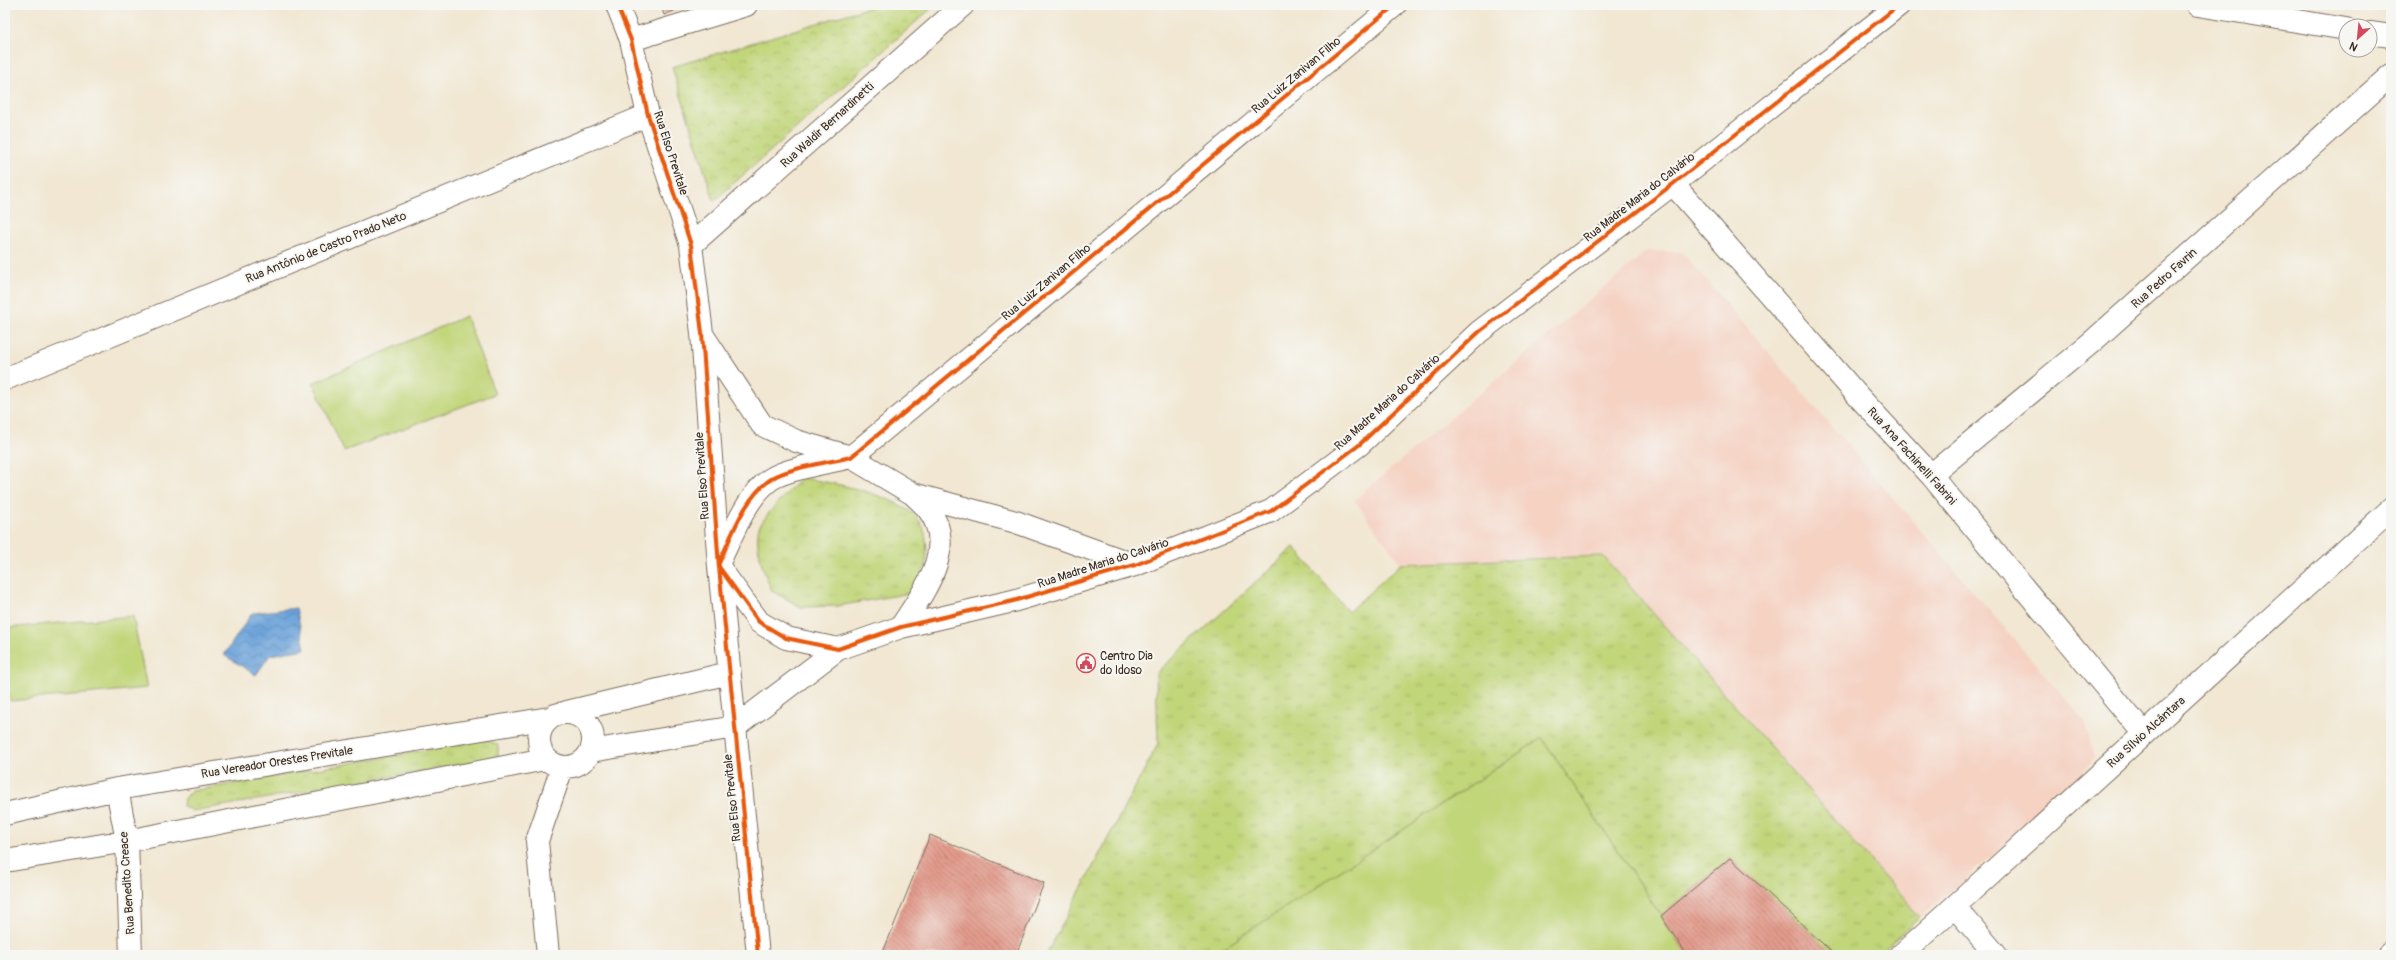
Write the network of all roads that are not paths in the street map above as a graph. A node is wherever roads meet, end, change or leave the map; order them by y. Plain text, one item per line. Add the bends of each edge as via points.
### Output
1 (617, 5) edge
2 (746, 5) edge
3 (962, 5) edge
4 (1395, 5) edge
5 (1899, 5) edge
6 (2198, 5) edge
7 (2338, 28) edge
8 (2378, 34) edge
9 (2391, 36) edge
10 (631, 40) junction
11 (2391, 75) edge
12 (648, 115) junction
13 (1673, 184) junction
14 (691, 245) junction
15 (702, 333) junction
16 (5, 379) edge
17 (851, 457) junction
18 (1931, 475) junction
19 (913, 494) junction
20 (2391, 509) edge
21 (719, 565) junction
22 (1135, 565) junction
23 (900, 627) junction
24 (838, 649) junction
25 (729, 673) junction
26 (558, 715) junction
27 (735, 727) junction
28 (2144, 734) junction
29 (590, 751) junction
30 (554, 763) junction
31 (116, 789) junction
32 (5, 814) edge
33 (127, 841) junction
34 (5, 860) edge
35 (1955, 907) junction
36 (132, 955) edge
37 (548, 955) edge
38 (758, 955) edge
39 (1901, 955) edge
40 (1996, 955) edge

1 - 10 street, Rua Elso Previtale
2 - 10 street
3 - 14 street, Rua Waldir Bernardinetti
4 - 17 street, Rua Luiz Zanivan Filho
5 - 13 street, Rua Madre Maria do Calvário
6 - 7 street
8 - 9 street
10 - 12 street, Rua Elso Previtale
11 - 18 street, Rua Pedro Favrin via 2093,341
12 - 14 street, Rua Elso Previtale
12 - 16 street, Rua Antônio de Castro Prado Neto
13 - 18 street, Rua Ana Fachinelli Fabrini
13 - 22 street, Rua Madre Maria do Calvário via 1478,332 1359,445 1271,511
14 - 15 street, Rua Elso Previtale
15 - 17 street, Rua Madre Maria do Calvário via 762,425 796,441
15 - 21 street, Rua Elso Previtale
17 - 19 street, Rua Madre Maria do Calvário
17 - 21 street, Rua Luiz Zanivan Filho via 771,479 743,514
18 - 28 street, Rua Ana Fachinelli Fabrini
19 - 22 street, Rua Madre Maria do Calvário via 1016,522
19 - 23 street, Rua Madre Maria do Calvário via 929,510 938,527 939,557 931,578
20 - 28 street, Rua Sílvio Alcântara
21 - 24 street via 759,622 786,638
21 - 25 street, Rua Elso Previtale
22 - 23 street, Rua Madre Maria do Calvário via 1013,602
23 - 24 street, Rua Madre Maria do Calvário
24 - 27 street
25 - 26 street, Rua Vereador Orestes Previtale
25 - 27 street, Rua Elso Previtale
26 - 29 street via 584,719 589,726 593,743
26 - 30 street via 543,724 538,742
26 - 31 street, Rua Vereador Orestes Previtale
27 - 29 street
27 - 38 street, Rua Elso Previtale
28 - 35 street, Rua Sílvio Alcântara
29 - 30 street via 586,759 579,764
30 - 33 street
30 - 37 street via 537,841
31 - 32 street, Rua Vereador Orestes Previtale
31 - 33 street, Rua Benedito Creace
33 - 34 street
33 - 36 street, Rua Benedito Creace
35 - 39 street, Rua Sílvio Alcântara
35 - 40 street

